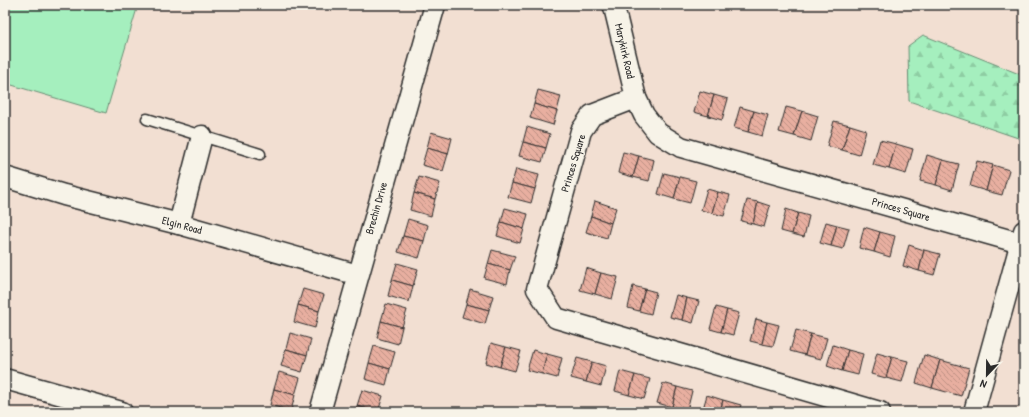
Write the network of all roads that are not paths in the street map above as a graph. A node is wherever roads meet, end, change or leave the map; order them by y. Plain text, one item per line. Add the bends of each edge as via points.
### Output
1 (435, 5) edge
2 (612, 5) edge
3 (636, 98) junction
4 (147, 119) dead end
5 (202, 136) junction
6 (260, 154) dead end
7 (5, 177) edge
8 (179, 224) junction
9 (1022, 237) edge
10 (358, 275) junction
11 (5, 379) edge
12 (874, 411) edge
13 (122, 412) edge
14 (320, 412) edge
15 (974, 412) edge

1 - 10 street, Brechin Drive
2 - 3 street, Marykirk Road
3 - 9 street, Princes Square via 644,115 658,133 681,147
3 - 12 street, Princes Square via 592,115 582,131 537,289 556,318
4 - 5 lane
5 - 6 lane
5 - 8 street
7 - 8 street, Elgin Road
8 - 10 street, Elgin Road
9 - 15 street, Princes Square
10 - 14 street, Brechin Drive
11 - 13 street

